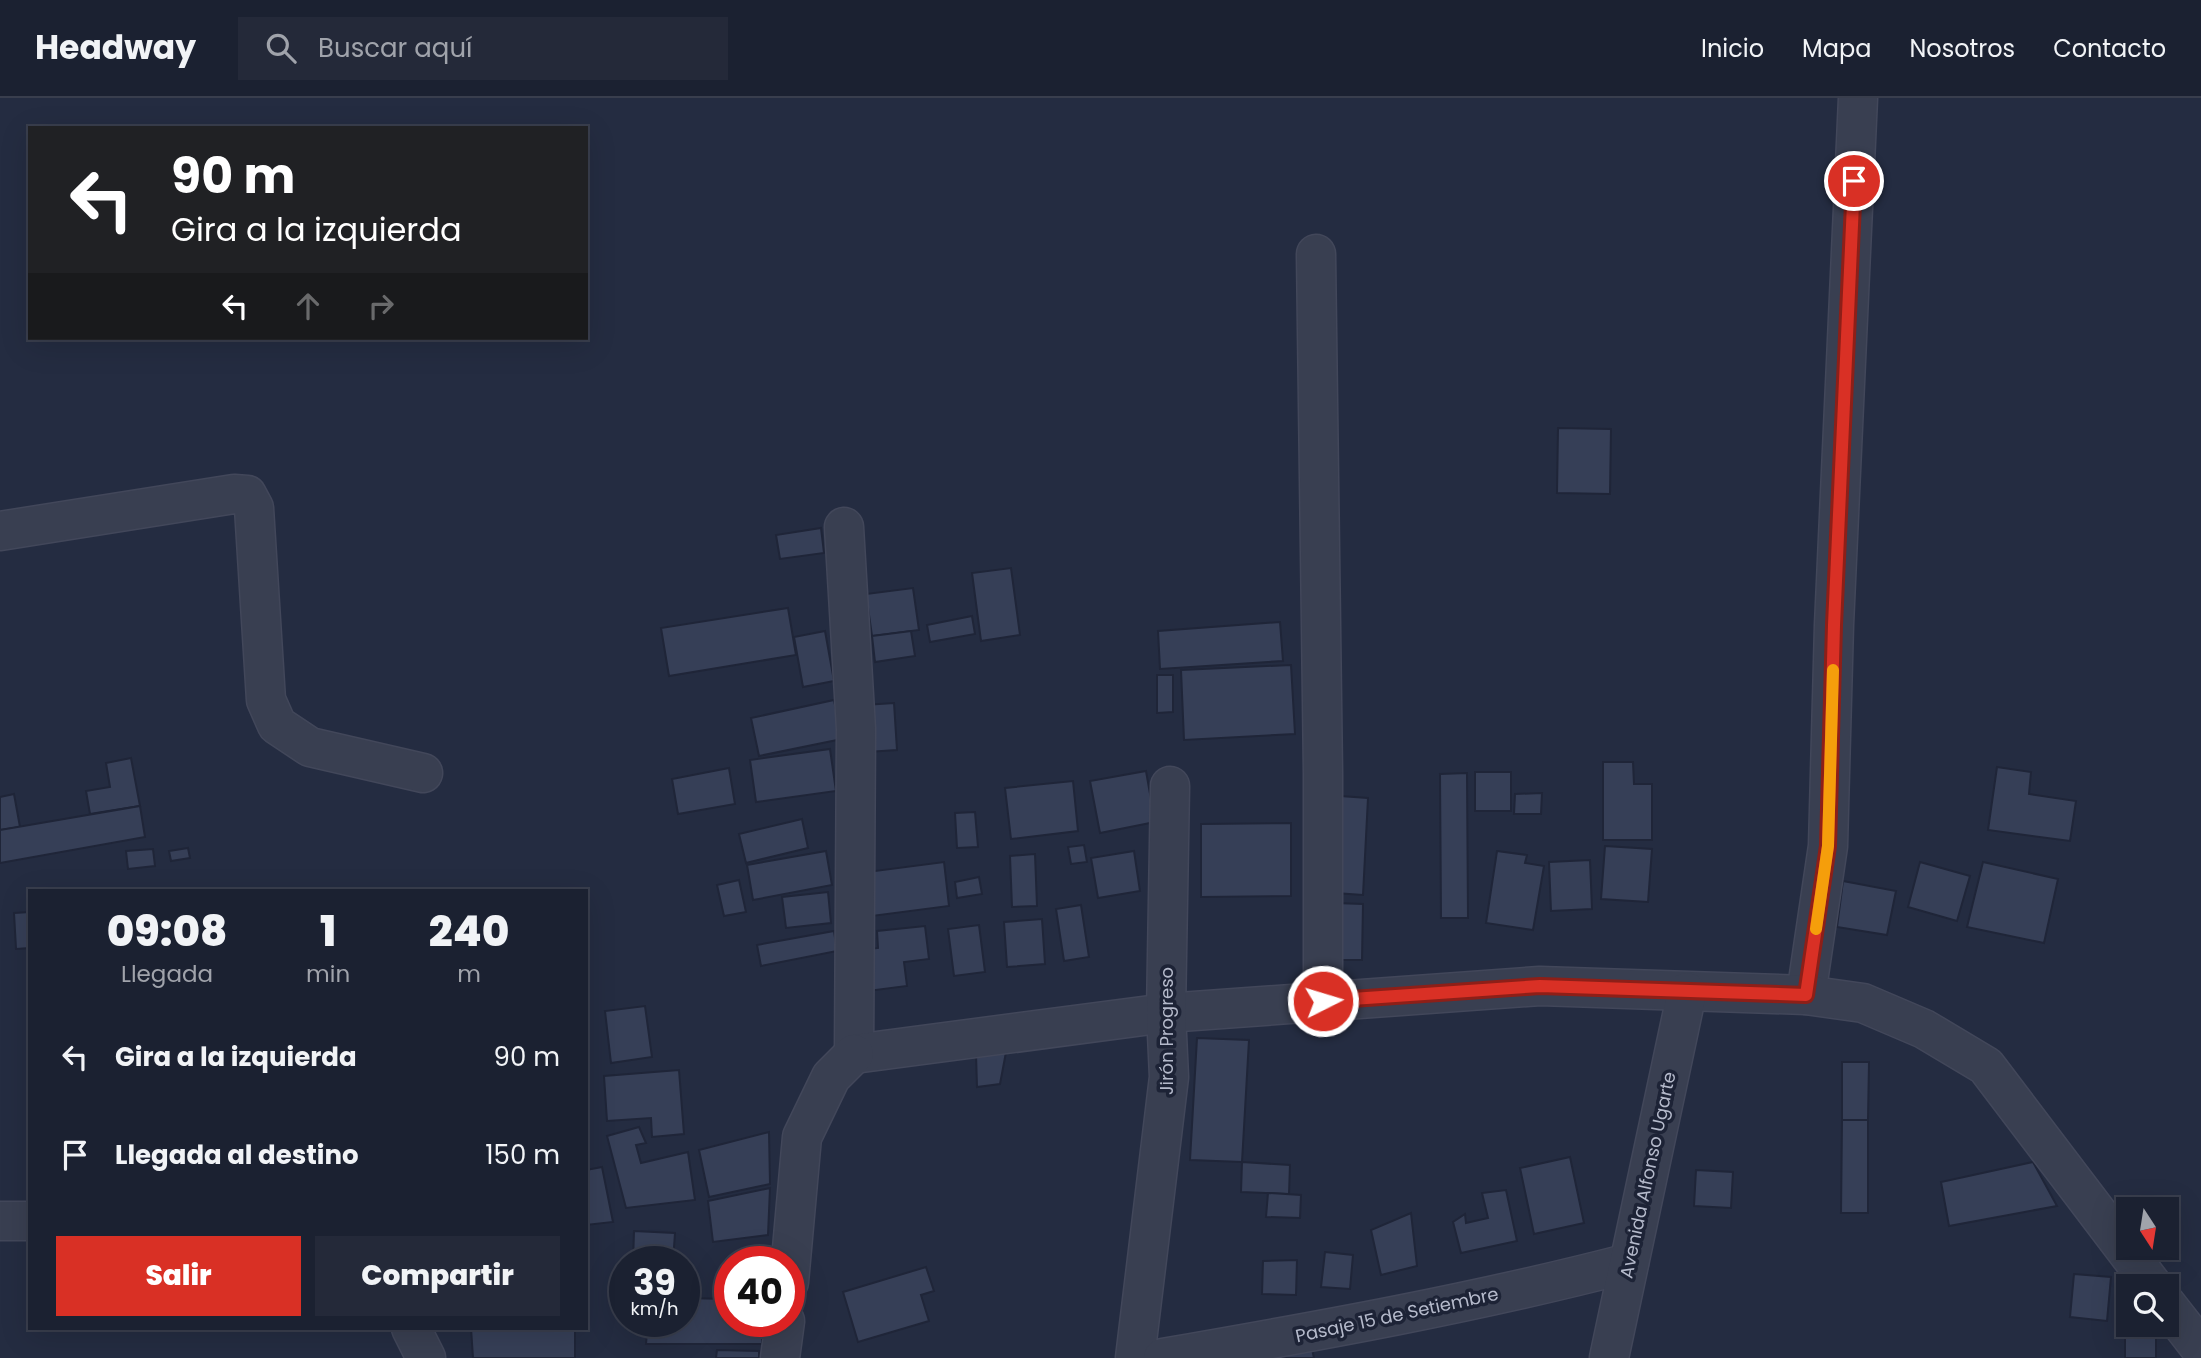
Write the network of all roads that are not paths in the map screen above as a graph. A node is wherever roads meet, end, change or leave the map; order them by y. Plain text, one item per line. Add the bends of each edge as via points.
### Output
1 (1858, 98) edge
2 (1316, 254) dead end
3 (844, 527) dead end
4 (0, 531) edge
5 (423, 773) dead end
6 (1170, 786) dead end
7 (1687, 992) junction
8 (1806, 995) junction
9 (1323, 1001) junction
10 (1166, 1013) junction
11 (854, 1054) junction
12 (0, 1220) edge
13 (28, 1221) edge
14 (792, 1246) edge
15 (1629, 1263) junction
16 (2144, 1274) edge
17 (2179, 1321) edge
18 (412, 1330) edge
19 (783, 1337) edge
20 (2201, 1349) edge
21 (426, 1358) edge
22 (780, 1358) edge
23 (1135, 1358) edge
24 (1163, 1358) edge
25 (1609, 1358) edge

1 - 8 street via 1828,846
2 - 9 street
3 - 11 street via 856,730
4 - 5 street via 247,495 254,508 266,700 277,725 310,747
6 - 10 street, Jirón Progreso
7 - 8 street
7 - 9 street via 1540,986
7 - 15 street, Avenida Alfonso Ugarte
8 - 16 street via 1863,1003 1924,1029 1986,1066
9 - 10 street
10 - 11 street
10 - 23 street, Jirón Progreso via 1169,1077
11 - 14 street via 831,1077 802,1137
12 - 13 street
15 - 24 street, Pasaje 15 de Setiembre via 1355,1325
15 - 25 street, Avenida Alfonso Ugarte
17 - 20 street
18 - 21 street
19 - 22 street

